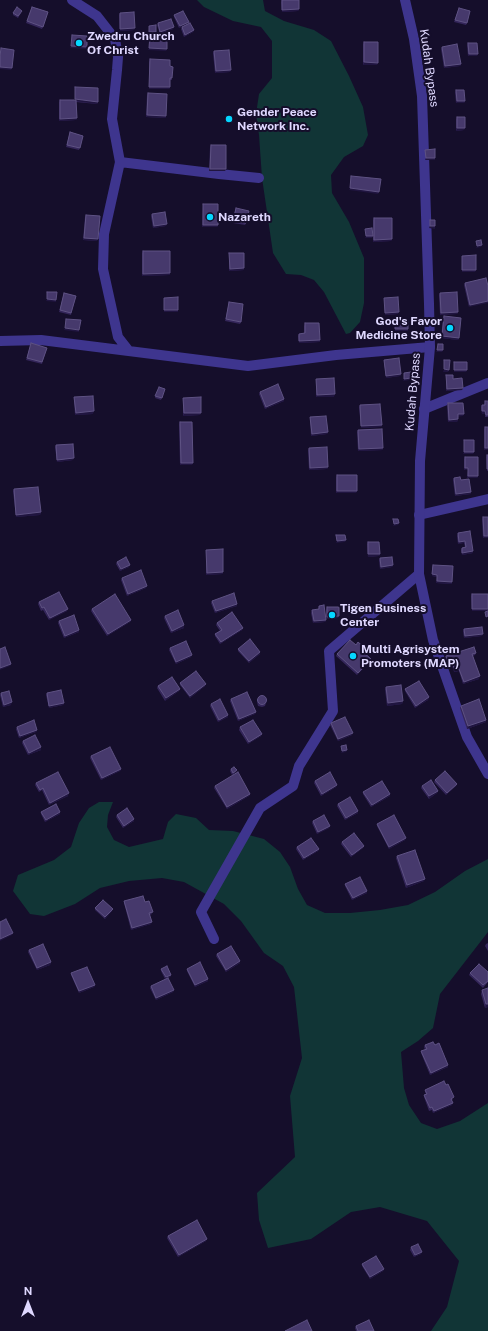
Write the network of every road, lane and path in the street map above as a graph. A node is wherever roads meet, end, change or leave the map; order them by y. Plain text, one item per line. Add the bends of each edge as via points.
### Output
1 (72, 0) edge
2 (405, 0) edge
3 (120, 162) junction
4 (259, 178) dead end
5 (0, 341) edge
6 (430, 347) junction
7 (129, 351) junction
8 (488, 383) edge
9 (424, 410) junction
10 (488, 499) edge
11 (420, 515) junction
12 (420, 574) junction
13 (488, 774) edge
14 (214, 939) dead end

1 - 3 street via 97,16 115,39 118,64 112,119
2 - 6 street, Kudah Bypass via 414,38 422,96
3 - 4 street
3 - 7 street via 104,234 103,270 118,337
5 - 7 street via 41,340
6 - 7 street via 248,366
6 - 9 street, Kudah Bypass
8 - 9 street
9 - 11 street, Kudah Bypass via 420,461
10 - 11 street
11 - 12 street, Kudah Bypass
12 - 13 street, Kudah Bypass via 433,640 467,737
12 - 14 street via 329,651 333,711 299,766 293,786 260,808 201,912

